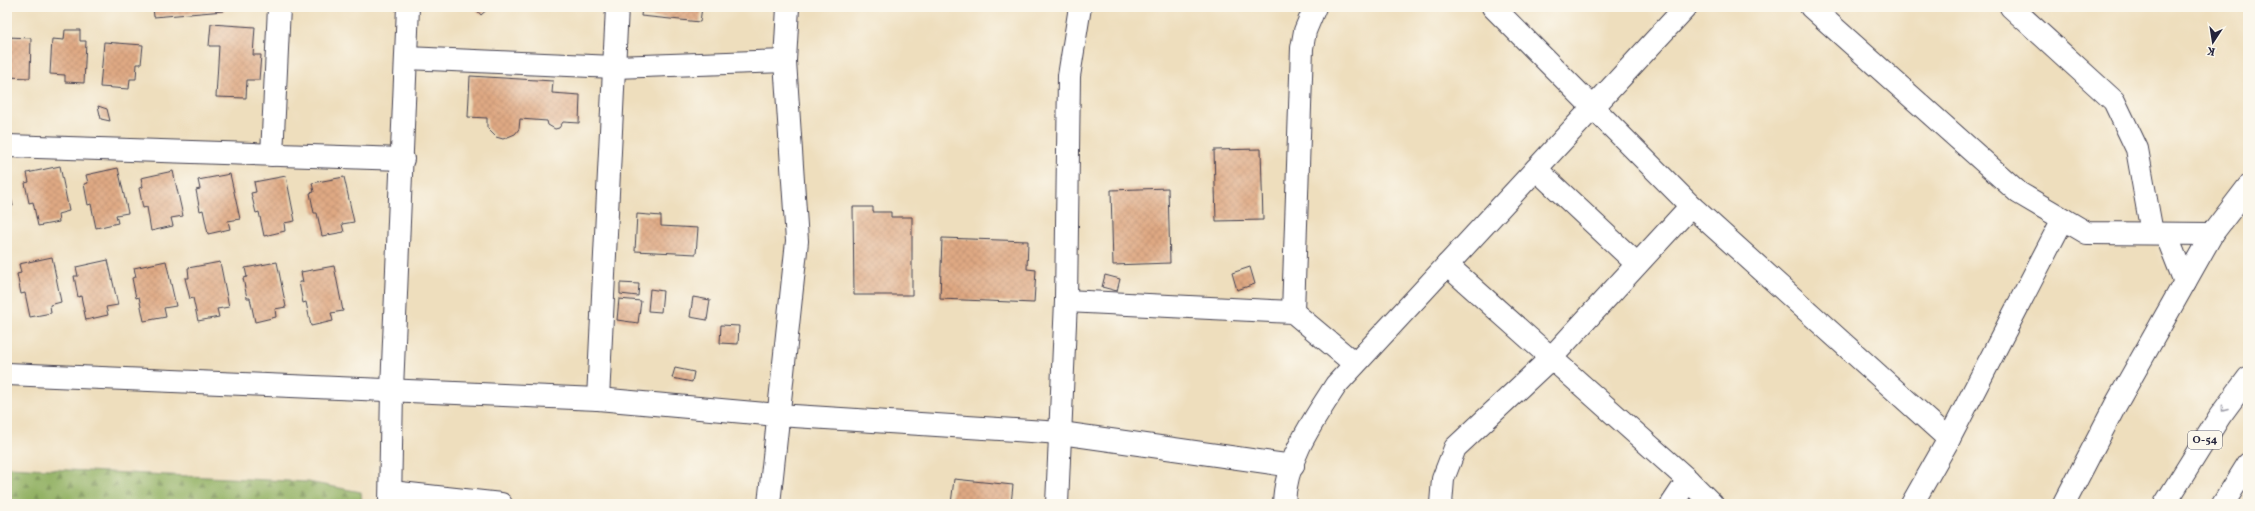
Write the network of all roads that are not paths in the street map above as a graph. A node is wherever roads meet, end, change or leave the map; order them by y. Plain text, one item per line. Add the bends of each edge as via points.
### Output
1 (279, 7) edge
2 (408, 7) edge
3 (617, 7) edge
4 (788, 7) edge
5 (1080, 7) edge
6 (1315, 7) edge
7 (1493, 7) edge
8 (1686, 7) edge
9 (1811, 7) edge
10 (2011, 7) edge
11 (406, 58) junction
12 (785, 61) junction
13 (615, 67) junction
14 (1592, 108) junction
15 (7, 146) edge
16 (272, 154) junction
17 (403, 159) junction
18 (1536, 169) junction
19 (2248, 188) edge
20 (1691, 206) junction
21 (2062, 218) junction
22 (2159, 233) junction
23 (2212, 234) junction
24 (1637, 264) junction
25 (1447, 265) junction
26 (2185, 282) junction
27 (1066, 301) junction
28 (1293, 312) junction
29 (1551, 358) junction
30 (1355, 364) junction
31 (7, 374) edge
32 (2248, 378) edge
33 (392, 389) junction
34 (598, 399) junction
35 (778, 415) junction
36 (1062, 433) junction
37 (1949, 439) junction
38 (2248, 464) edge
39 (1293, 466) junction
40 (1688, 480) junction
41 (390, 498) edge
42 (501, 504) edge
43 (769, 504) edge
44 (1057, 504) edge
45 (1284, 504) edge
46 (1441, 504) edge
47 (1672, 504) edge
48 (1712, 504) edge
49 (1912, 504) edge
50 (2064, 504) edge
51 (2165, 504) edge
52 (2223, 504) edge

1 - 16 main road
2 - 11 main road
3 - 13 main road
4 - 12 main road
5 - 27 main road via 1069,76
6 - 28 main road via 1305,31 1302,48
7 - 14 main road
8 - 14 main road
9 - 21 main road via 2019,193
10 - 22 main road via 2114,101 2137,149
11 - 13 main road
11 - 17 main road
12 - 13 main road
12 - 35 main road via 797,241
13 - 34 main road
14 - 18 main road
14 - 20 main road
15 - 16 main road
16 - 17 main road
17 - 33 main road
18 - 24 main road
18 - 25 main road
19 - 23 main road
20 - 24 main road
20 - 37 main road
21 - 22 main road via 2087,233
21 - 37 main road
22 - 23 main road
22 - 26 main road
23 - 26 main road
24 - 29 main road
25 - 29 main road
25 - 30 main road
26 - 50 main road via 2115,406
27 - 28 main road
27 - 36 main road
28 - 30 main road
29 - 40 main road
29 - 46 main road via 1455,448 1443,479
30 - 39 main road via 1336,385 1302,437
31 - 33 main road
32 -> 51 main road, O-54 via 2220,416
33 - 34 main road
33 - 41 main road
34 - 35 main road
35 - 36 main road
35 - 43 main road
36 - 39 main road
36 - 44 main road
37 - 49 main road
38 - 52 main road
39 - 45 main road via 1284,492
40 - 47 main road
40 - 48 main road
41 - 42 main road

